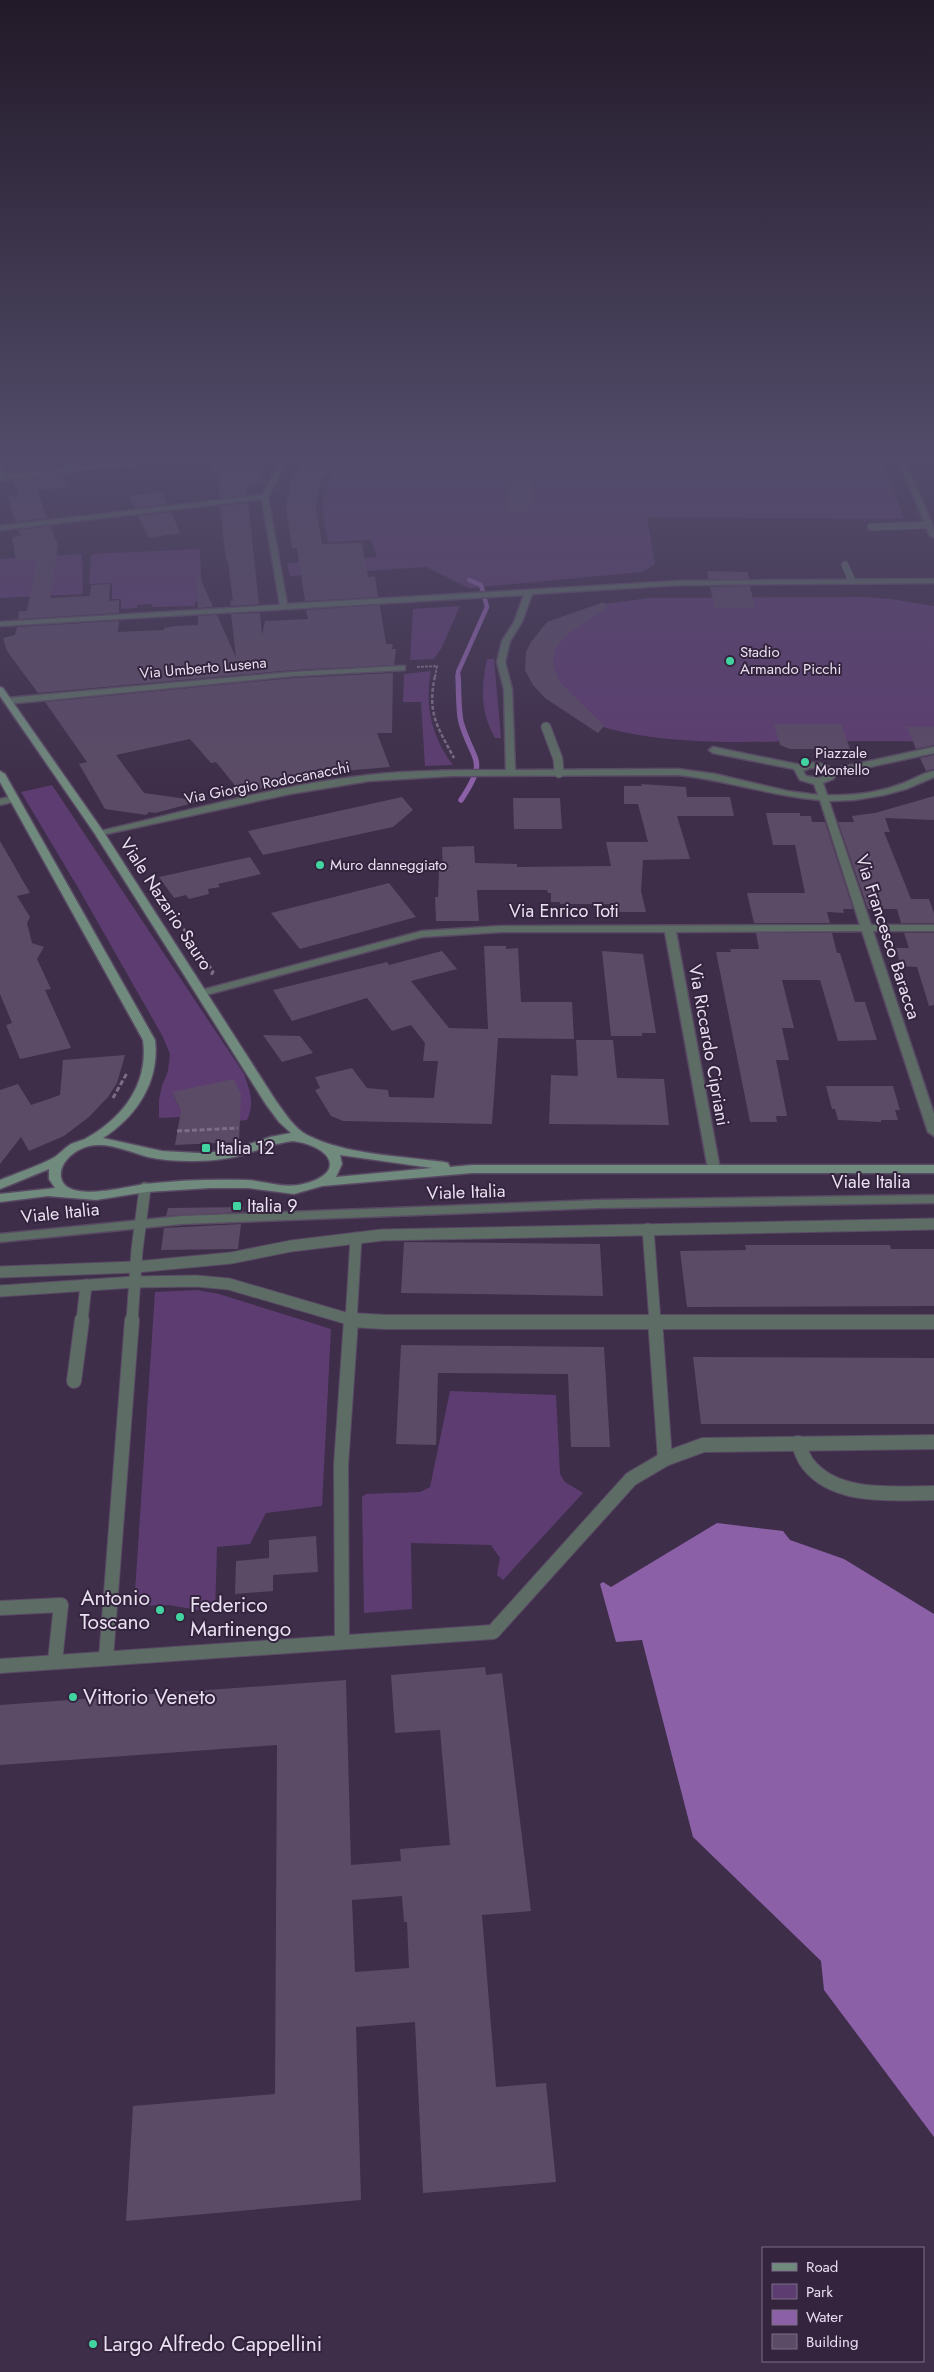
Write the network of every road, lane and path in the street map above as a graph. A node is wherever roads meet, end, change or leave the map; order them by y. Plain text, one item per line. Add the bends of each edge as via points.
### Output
1 (845, 565) dead end
2 (277, 566) edge
3 (934, 581) edge
4 (852, 582) junction
5 (529, 592) junction
6 (284, 607) junction
7 (0, 624) edge
8 (402, 668) joint
9 (0, 690) edge
10 (7, 701) junction
11 (546, 727) dead end
12 (712, 750) dead end
13 (934, 750) edge
14 (800, 768) junction
15 (559, 772) junction
16 (832, 772) junction
17 (507, 773) junction
18 (0, 774) edge
19 (448, 774) junction
20 (934, 774) edge
21 (818, 781) junction
22 (824, 798) junction
23 (14, 799) junction
24 (0, 802) edge
25 (100, 834) junction
26 (670, 928) junction
27 (867, 928) junction
28 (934, 928) edge
29 (202, 993) junction
30 (129, 1066) dead end
31 (110, 1104) dead end
32 (238, 1128) dead end
33 (178, 1131) dead end
34 (934, 1132) edge
35 (302, 1137) junction
36 (85, 1143) junction
37 (330, 1149) junction
38 (59, 1160) junction
39 (472, 1169) junction
40 (714, 1169) junction
41 (934, 1169) edge
42 (321, 1182) junction
43 (0, 1186) edge
44 (145, 1188) junction
45 (68, 1193) junction
46 (0, 1198) edge
47 (934, 1199) edge
48 (139, 1222) junction
49 (934, 1224) edge
50 (648, 1229) junction
51 (0, 1238) edge
52 (356, 1238) junction
53 (136, 1267) junction
54 (0, 1272) edge
55 (134, 1282) junction
56 (86, 1285) junction
57 (0, 1291) edge
58 (352, 1320) junction
59 (934, 1322) edge
60 (656, 1323) junction
61 (74, 1381) dead end
62 (934, 1442) edge
63 (798, 1443) junction
64 (665, 1459) junction
65 (934, 1493) edge
66 (0, 1608) edge
67 (342, 1642) junction
68 (106, 1658) junction
69 (55, 1661) junction
70 (0, 1666) edge

1 - 4 lane
2 - 6 street
3 - 4 street
4 - 5 street via 679,583
5 - 6 street
5 - 17 street via 518,622 506,641 501,662 508,689
6 - 7 street
8 - 10 street, Via Umberto Lusena via 294,674
8 - 19 path via 437,666 430,701 433,717 458,766
9 - 10 main road, Viale Nazario Sauro
10 - 25 main road, Viale Nazario Sauro
11 - 15 lane via 558,759
12 - 14 street
13 - 16 street
14 - 16 street via 820,765
14 - 21 street via 800,776
15 - 17 street
15 - 22 street via 700,773 770,791
16 - 21 street via 829,779
17 - 19 street, Via Giorgio Rodocanacchi
18 - 23 main road
19 - 25 street, Via Giorgio Rodocanacchi via 369,778 319,785
20 - 22 street via 892,791 860,797
21 - 22 street, Via Francesco Baracca
22 - 27 street, Via Francesco Baracca
23 - 24 street
23 - 36 main road via 152,1049 147,1075 132,1106 103,1133
25 - 29 main road, Viale Nazario Sauro
26 - 27 street, Via Enrico Toti
26 - 29 street, Via Enrico Toti via 441,931
26 - 40 street, Via Riccardo Cipriani
27 - 28 street, Via Enrico Toti
27 - 34 street, Via Francesco Baracca
29 - 35 main road, Viale Nazario Sauro via 271,1103
30 - 31 path
32 - 33 path
35 - 36 main road via 277,1139 232,1155 206,1157 156,1155 111,1142
35 - 37 main road, Viale Italia via 321,1142
36 - 38 main road
37 - 39 main road, Viale Italia
37 - 42 main road via 336,1166
38 - 43 main road
38 - 45 main road via 55,1179
39 - 40 main road, Viale Italia
39 - 42 main road, Viale Italia
40 - 41 main road, Viale Italia
42 - 44 main road, Viale Italia via 297,1190 240,1184
44 - 45 main road, Viale Italia via 92,1196
44 - 48 lane
45 - 46 main road, Viale Italia
47 - 48 street, Viale Italia via 598,1204
48 - 51 street, Viale Italia
48 - 53 lane
49 - 50 lane
50 - 52 lane
50 - 60 lane
52 - 53 lane via 231,1258
52 - 58 lane
53 - 54 lane
53 - 55 lane
55 - 56 lane
55 - 58 lane via 229,1284
55 - 68 lane
56 - 57 lane
56 - 61 lane
58 - 60 lane
58 - 67 lane via 341,1465
59 - 60 lane
60 - 64 lane
62 - 63 lane
63 - 64 lane via 703,1446
63 - 65 lane via 809,1465 825,1479 846,1488
64 - 67 lane via 631,1479 492,1632
66 - 69 lane via 61,1605
67 - 68 lane
68 - 69 lane
69 - 70 lane

